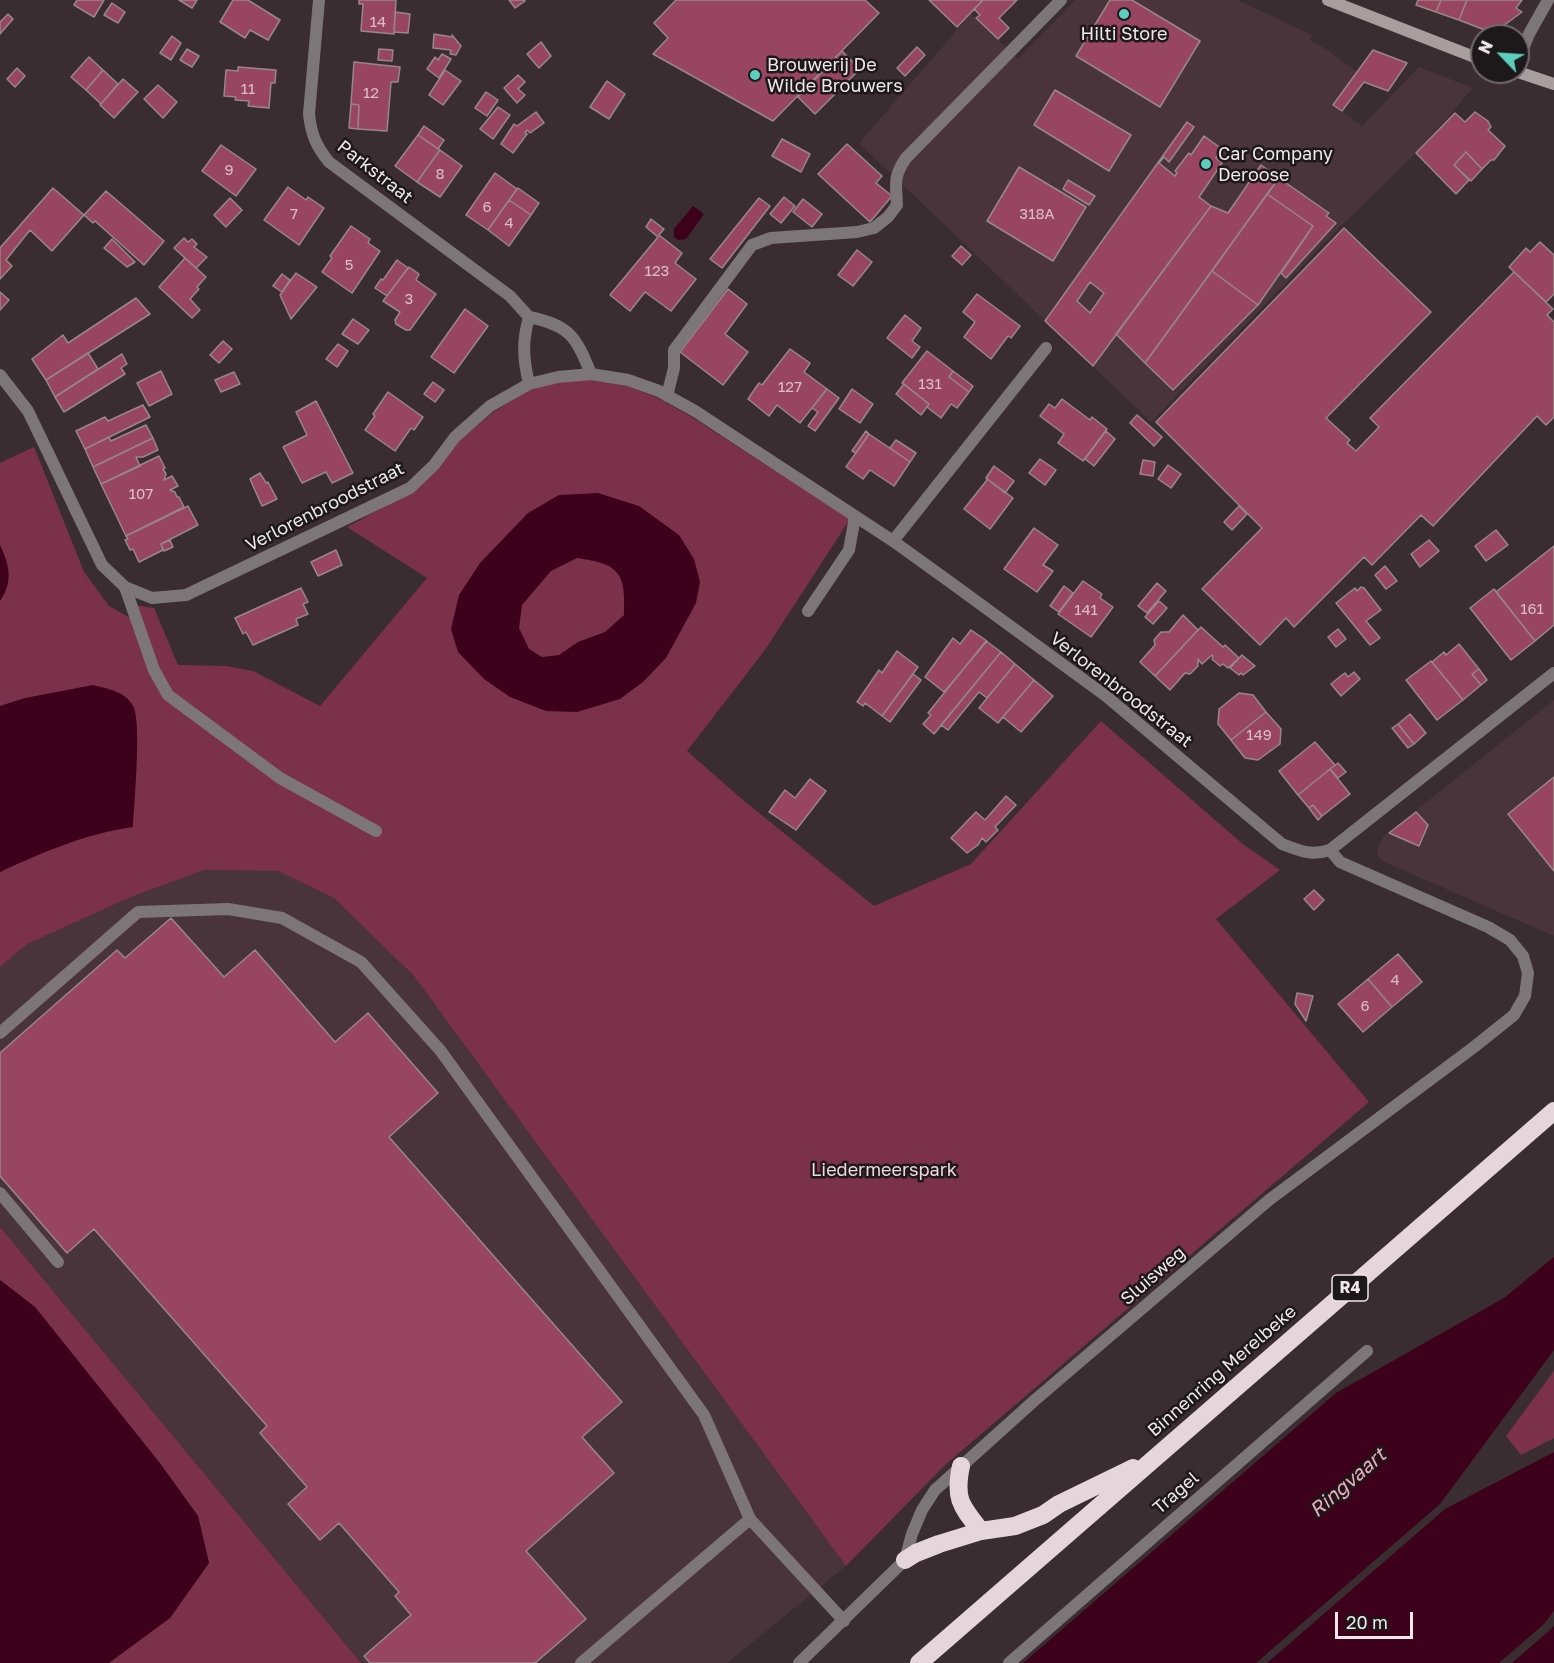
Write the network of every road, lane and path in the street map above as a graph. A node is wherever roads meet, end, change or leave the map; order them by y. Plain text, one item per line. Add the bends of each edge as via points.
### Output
1 (319, 0) edge
2 (1061, 0) edge
3 (1328, 0) edge
4 (1548, 0) edge
5 (1530, 32) edge
6 (1470, 55) edge
7 (1530, 76) edge
8 (1554, 84) edge
9 (529, 317) junction
10 (1046, 348) dead end
11 (591, 374) junction
12 (0, 375) edge
13 (529, 384) junction
14 (667, 396) junction
15 (855, 517) junction
16 (893, 541) junction
17 (125, 587) junction
18 (808, 611) dead end
19 (1554, 673) edge
20 (376, 831) dead end
21 (1330, 850) junction
22 (0, 1033) edge
23 (1554, 1111) edge
24 (0, 1193) edge
25 (58, 1262) dead end
26 (1367, 1351) dead end
27 (1156, 1457) junction
28 (961, 1466) junction
29 (750, 1519) junction
30 (981, 1531) junction
31 (905, 1560) junction
32 (844, 1621) junction
33 (581, 1663) edge
34 (799, 1663) edge
35 (919, 1663) edge
36 (1009, 1663) edge

1 - 9 street, Parkstraat via 309,114 310,132 317,147 329,162 510,296
2 - 14 street via 906,158 897,172 897,205 881,223 857,232 771,238 752,245 674,350
3 - 6 main road
4 - 5 street
7 - 8 main road
9 - 11 street via 567,330 580,347
9 - 13 street via 523,339
10 - 16 street
11 - 13 street, Verlorenbroodstraat
11 - 14 street, Verlorenbroodstraat via 628,380
12 - 17 street, Verlorenbroodstraat via 28,411 102,565
13 - 17 street, Verlorenbroodstraat via 490,406 455,437 410,488 186,595 152,598
14 - 15 street, Verlorenbroodstraat
15 - 16 street, Verlorenbroodstraat
15 - 18 street via 849,550
16 - 21 street, Verlorenbroodstraat via 1106,696 1282,844 1304,853
17 - 20 street via 154,670 168,695 280,778
19 - 21 street
21 - 28 street, Sluisweg via 1340,862 1510,940 1523,956 1528,973 1525,996 1514,1015 1269,1200
22 - 29 street via 138,912 228,909 282,918 361,962 440,1050 704,1415
23 - 27 highway, Binnenring Merelbeke / R4
24 - 25 street
26 - 36 street, Tragel
27 - 30 highway, R4 via 1043,1515 1015,1526
27 - 35 highway, Binnenring Merelbeke / R4
28 - 30 highway via 957,1486 963,1509
28 - 31 street, Sluisweg via 935,1490 922,1510
29 - 32 street
29 - 33 street
30 - 31 highway, R4
31 - 32 street, Sluisweg / R4
32 - 34 street, Sluisweg / R4

